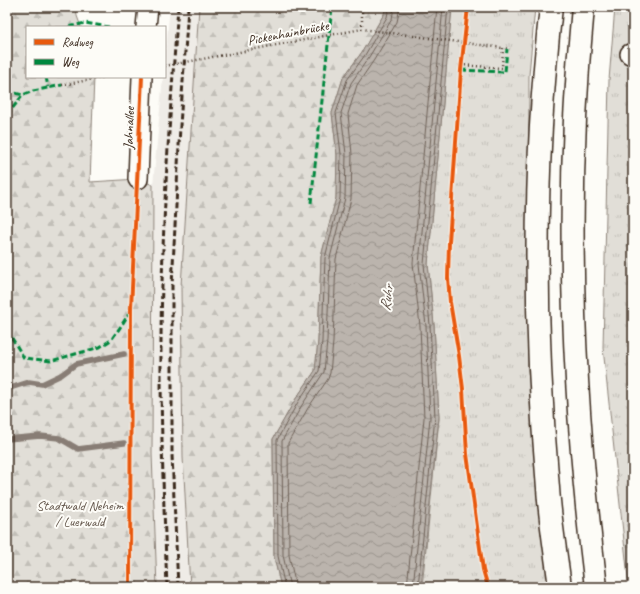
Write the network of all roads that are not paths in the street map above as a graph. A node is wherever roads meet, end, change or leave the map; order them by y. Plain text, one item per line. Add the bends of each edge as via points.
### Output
1 (148, 7) edge
2 (551, 7) edge
3 (583, 7) edge
4 (146, 26) edge
5 (142, 78) edge
6 (138, 180) dead end
7 (560, 587) edge
8 (596, 587) edge

1 - 4 street
2 - 7 highway via 544,68 537,213 539,337 548,489
3 - 8 highway via 577,69 572,281 585,492
5 - 6 street, Jahnallee

